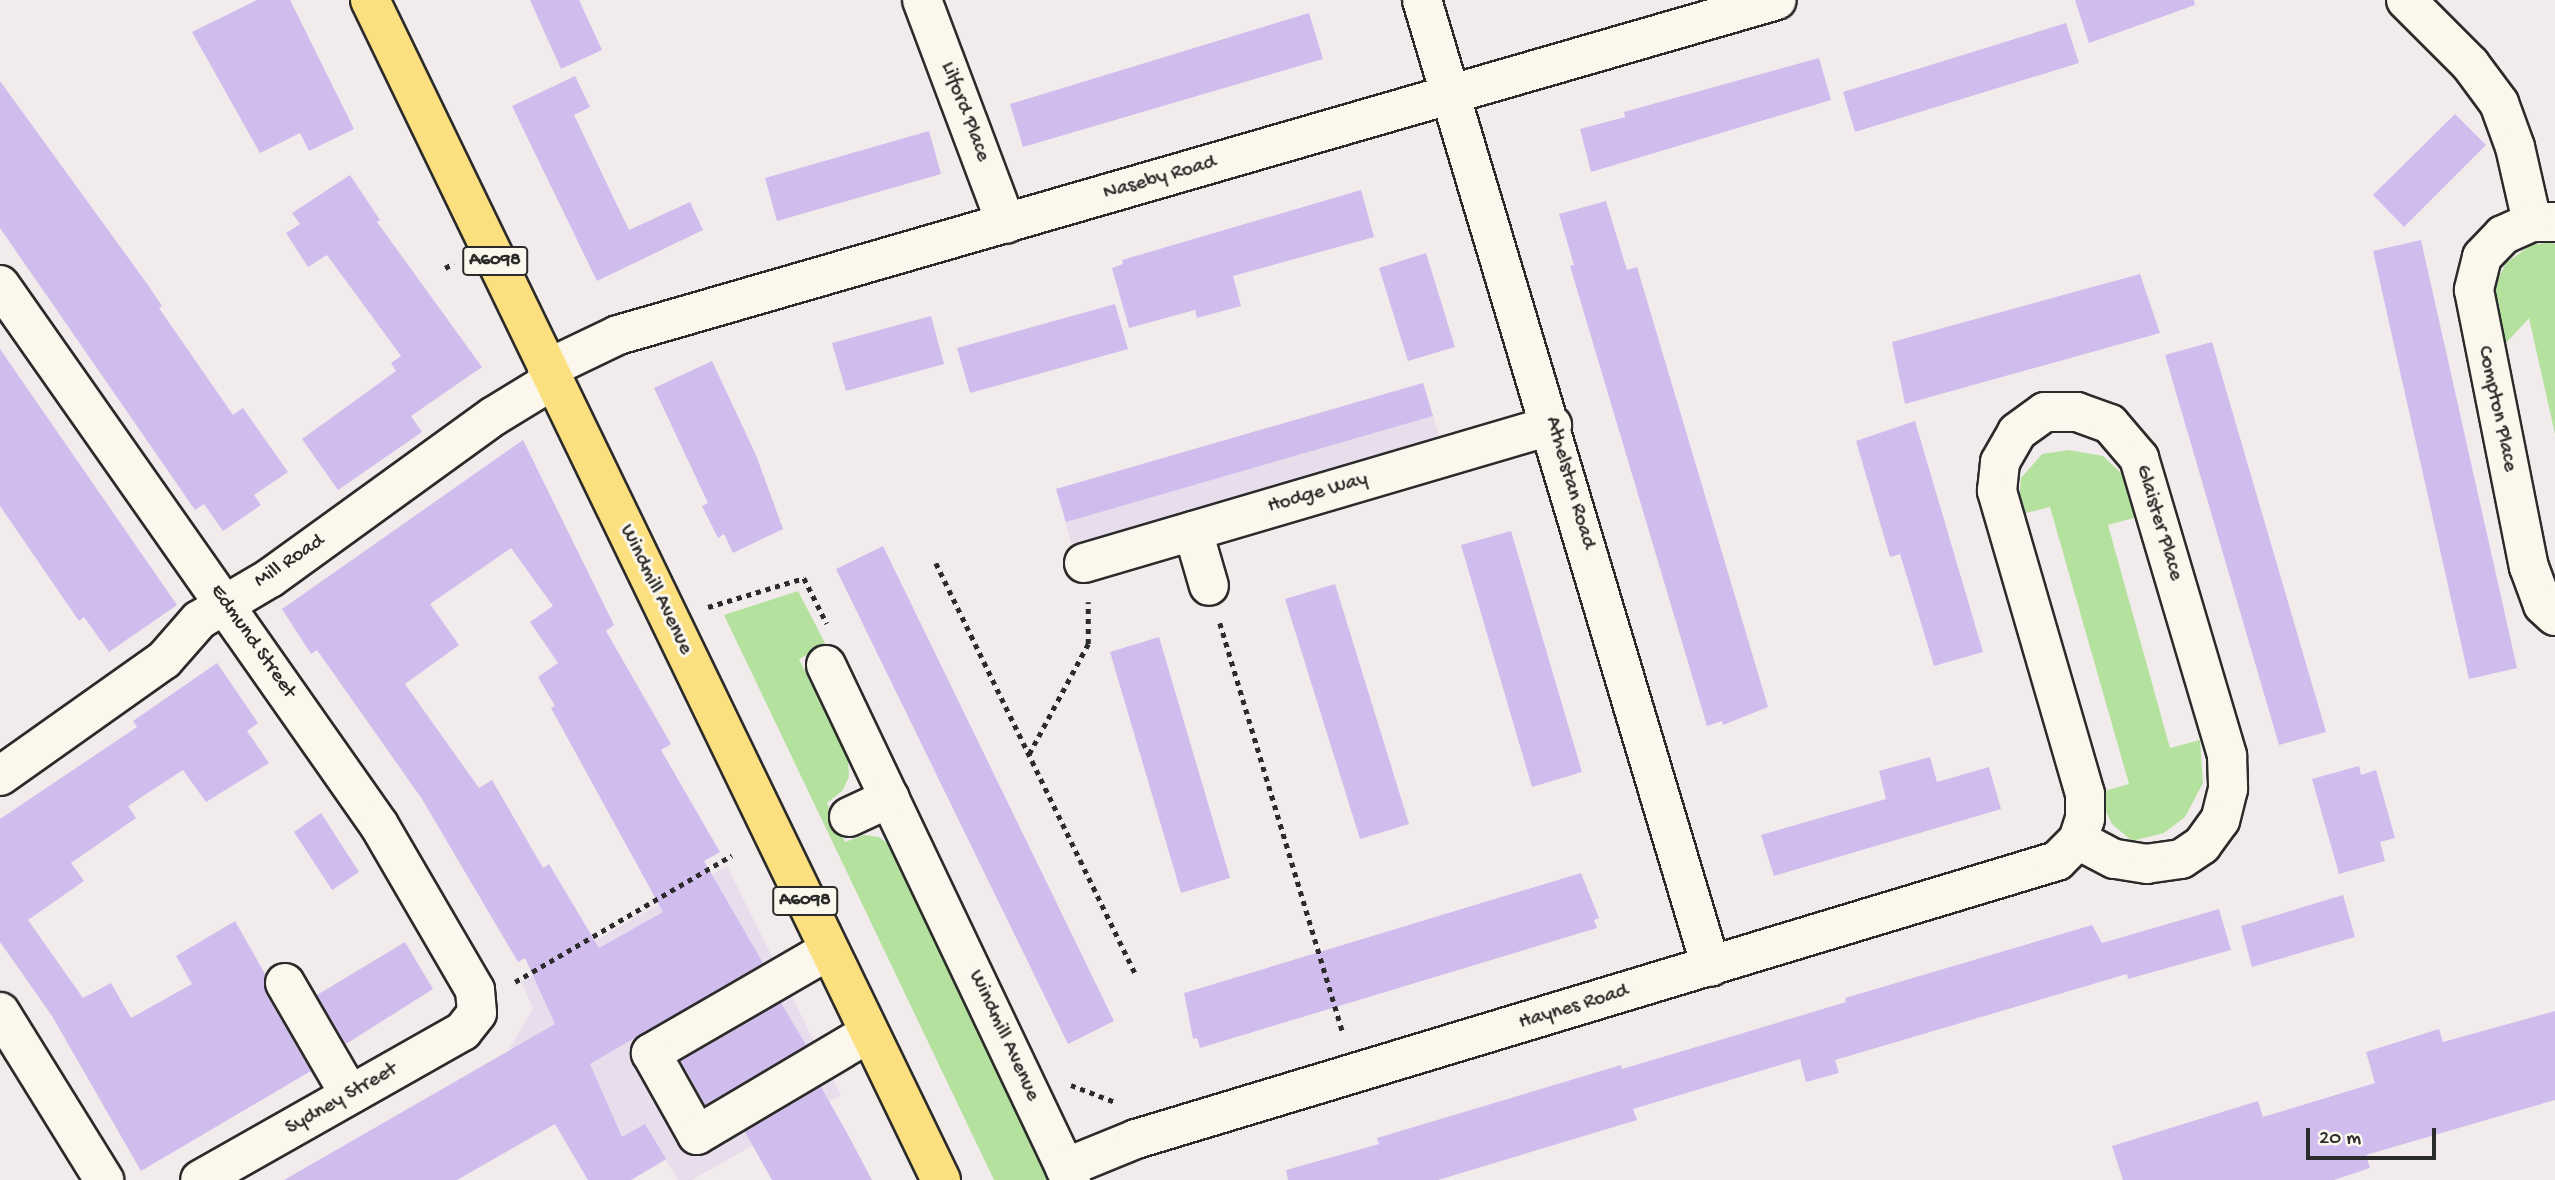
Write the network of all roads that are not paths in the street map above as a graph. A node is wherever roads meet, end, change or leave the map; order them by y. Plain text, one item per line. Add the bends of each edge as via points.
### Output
1 (370, 0) edge
2 (922, 0) edge
3 (1422, 0) edge
4 (1777, 0) edge
5 (2406, 0) edge
6 (1451, 94) junction
7 (2544, 222) edge
8 (1006, 224) junction
9 (0, 285) edge
10 (550, 374) junction
11 (1552, 425) junction
12 (1193, 531) junction
13 (1086, 579) road end
14 (1209, 586) road end
15 (225, 603) junction
16 (2555, 615) edge
17 (828, 648) road end
18 (0, 776) edge
19 (890, 798) junction
20 (849, 817) dead end
21 (2078, 840) junction
22 (829, 950) junction
23 (1711, 968) junction
24 (285, 984) dead end
25 (476, 1001) joint
26 (0, 1012) edge
27 (869, 1033) junction
28 (350, 1095) junction
29 (1068, 1174) edge
30 (104, 1180) edge
31 (200, 1180) edge
32 (941, 1180) edge

1 - 10 main road, Windmill Avenue / A6098
2 - 8 street, Lilford Place
3 - 6 street, Athelstan Road
4 - 6 street, Naseby Road
5 - 7 street, Compton Place via 2470,64 2499,103
6 - 8 street, Naseby Road
6 - 11 street, Athelstan Road
7 - 16 street, Compton Place via 2503,235 2482,257 2474,290 2529,567 2543,605
8 - 10 street, Naseby Road via 618,334
9 - 15 street, Edmund Street
10 - 15 street, Mill Road via 270,578
10 - 22 main road, Windmill Avenue / A6098
11 - 12 street, Hodge Way
11 - 23 street, Athelstan Road
12 - 13 street, Hodge Way
12 - 14 street
15 - 18 street, Mill Road via 199,620 164,660
15 - 25 street, Edmund Street via 379,825
17 - 19 street, Windmill Avenue
19 - 20 street
19 - 29 street, Windmill Avenue
21 - 21 street, Glaister Place via 2085,819 2085,794 1997,491 2000,462 2017,432 2045,412 2077,412 2110,424 2139,458 2227,756 2228,789 2220,820 2202,845 2181,859 2147,864 2114,859
21 - 23 street, Haynes Road via 2057,861 2020,876
22 - 27 main road, Windmill Avenue / A6098
22 - 27 street via 651,1053 697,1135
23 - 29 street, Haynes Road via 1136,1139
24 - 28 street
25 - 28 street, Sydney Street via 463,1031
26 - 30 street
27 - 32 main road, Windmill Avenue / A6098
28 - 31 street, Sydney Street

